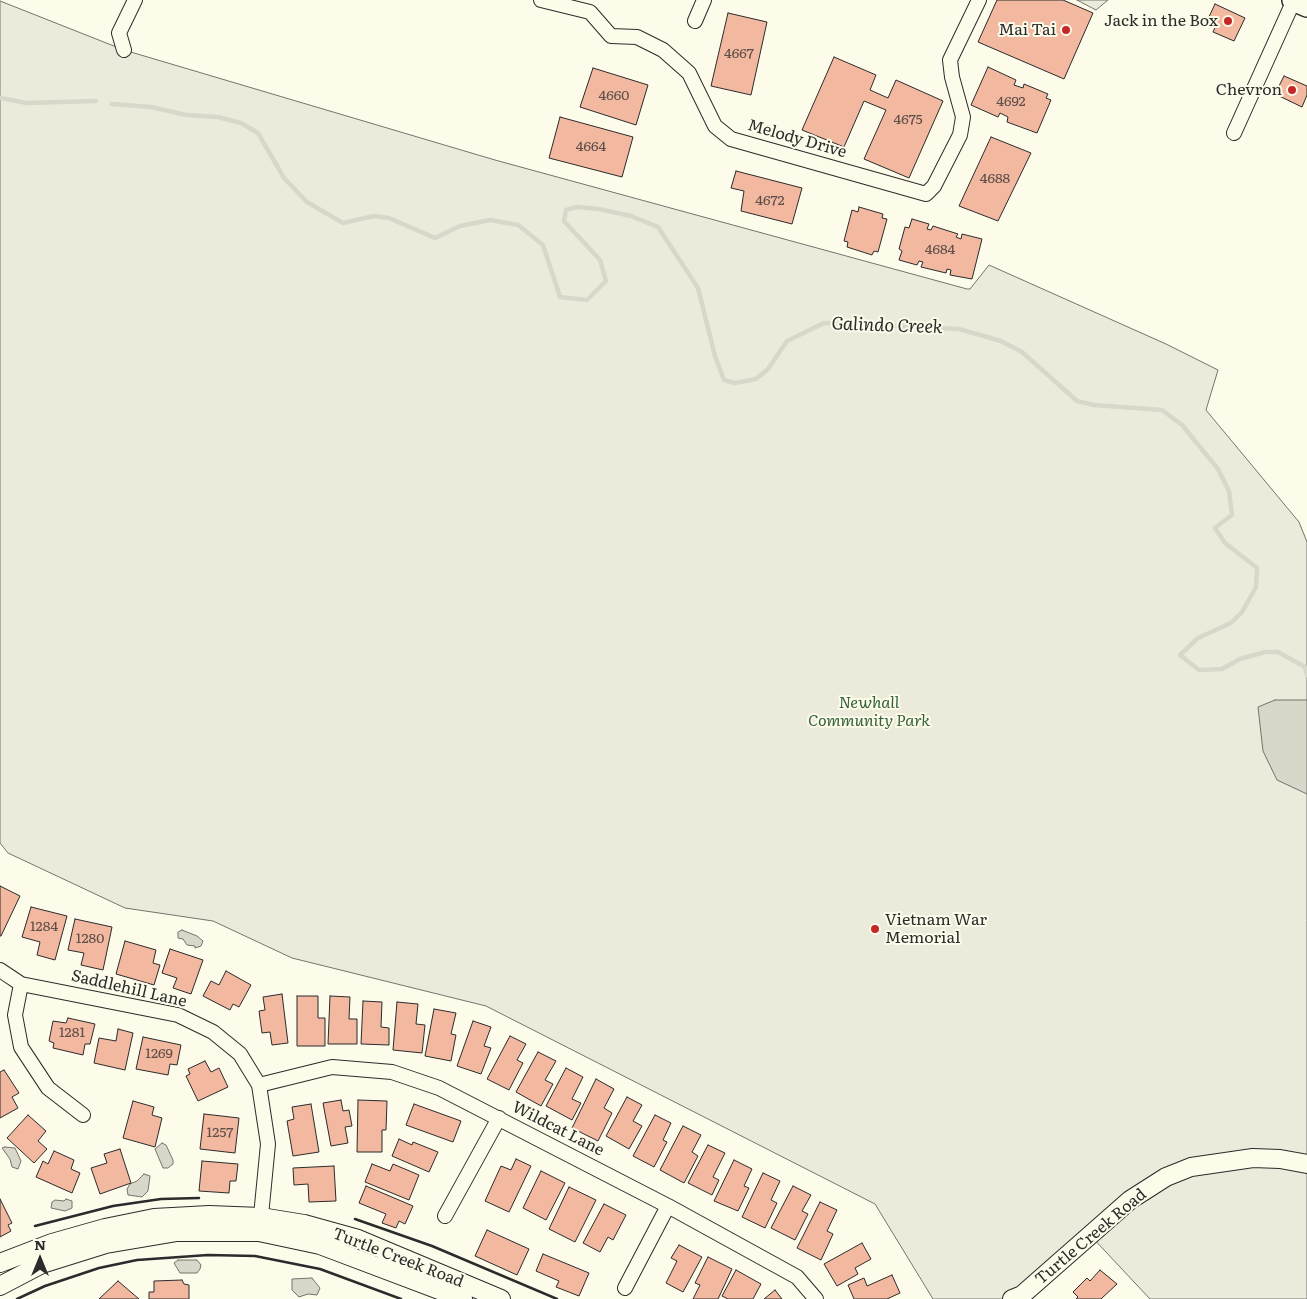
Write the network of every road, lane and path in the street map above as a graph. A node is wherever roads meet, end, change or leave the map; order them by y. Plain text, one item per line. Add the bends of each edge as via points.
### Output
1 (135, 0) edge
2 (541, 0) edge
3 (704, 0) edge
4 (979, 0) edge
5 (1293, 0) edge
6 (1307, 6) edge
7 (695, 21) dead end
8 (124, 50) dead end
9 (1234, 133) dead end
10 (0, 970) edge
11 (21, 984) junction
12 (259, 1085) junction
13 (83, 1115) dead end
14 (498, 1118) junction
15 (1307, 1164) edge
16 (668, 1206) junction
17 (445, 1216) dead end
18 (260, 1224) junction
19 (0, 1263) edge
20 (0, 1286) edge
21 (625, 1288) dead end
22 (1019, 1298) edge
23 (463, 1299) edge
24 (501, 1299) edge
25 (816, 1299) edge

1 - 8 street via 119,33
2 - 4 street, Melody Drive via 590,12 611,36 637,37 663,50 689,73 715,126 731,139 926,194 934,186 960,135 963,117 950,60
3 - 7 street
5 - 6 main road
5 - 9 street
10 - 11 street, Saddlehill Lane
11 - 12 street, Saddlehill Lane via 178,1015 213,1032 240,1054
11 - 13 street via 15,1015 21,1047 48,1088
12 - 14 street, Wildcat Lane via 332,1067 392,1072 439,1088
12 - 18 street, Saddlehill Lane via 268,1144
14 - 16 street, Wildcat Lane
14 - 17 street
15 - 22 street, Turtle Creek Road via 1253,1158 1191,1167 1166,1177 1130,1200
16 - 21 street
16 - 25 street, Wildcat Lane via 797,1277
18 - 19 street, Turtle Creek Road via 209,1215 154,1218 52,1242
18 - 20 street, Turtle Creek Road via 177,1232 106,1244 42,1264
18 - 23 street, Turtle Creek Road
18 - 24 street, Turtle Creek Road via 304,1224 358,1239

